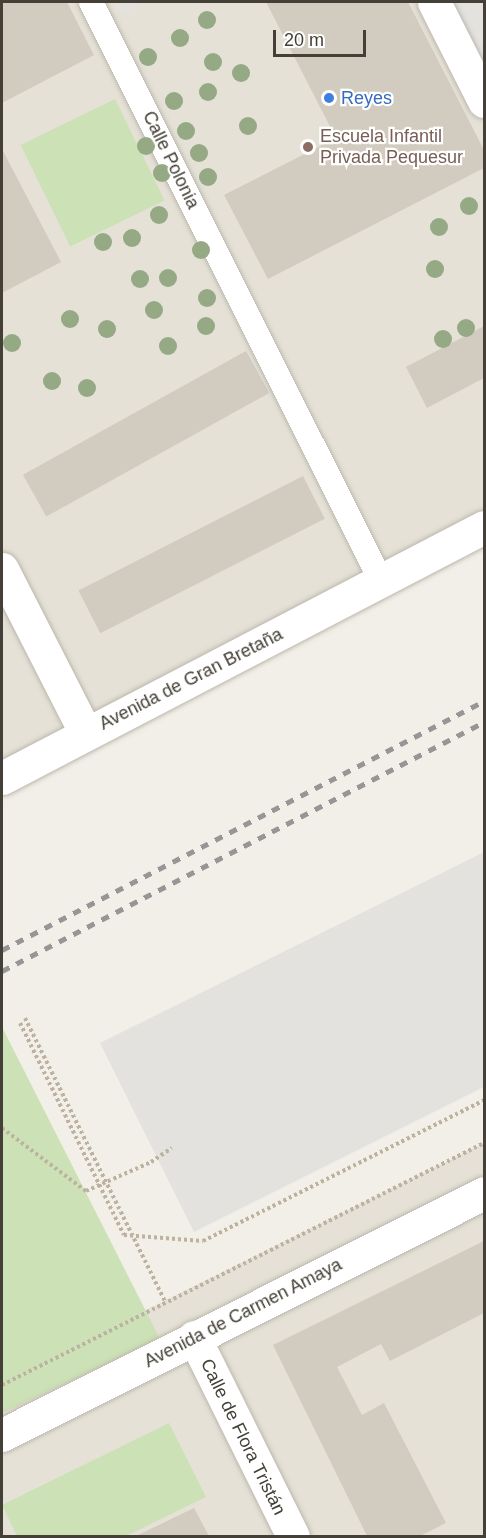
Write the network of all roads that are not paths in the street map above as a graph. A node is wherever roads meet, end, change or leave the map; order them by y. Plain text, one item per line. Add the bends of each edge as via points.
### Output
1 (91, 2) edge
2 (434, 2) edge
3 (484, 101) edge
4 (484, 527) edge
5 (2, 569) edge
6 (381, 581) junction
7 (86, 734) junction
8 (2, 778) edge
9 (484, 1192) edge
10 (194, 1338) junction
11 (2, 1434) edge
12 (293, 1536) edge

1 - 6 street, Calle Polonia
2 - 3 street
4 - 6 street, Avenida de Gran Bretaña
5 - 7 street
6 - 7 street, Avenida de Gran Bretaña
7 - 8 street, Avenida de Gran Bretaña
9 - 10 street, Avenida de Carmen Amaya
10 - 11 street, Avenida de Carmen Amaya
10 - 12 street, Calle de Flora Tristán

